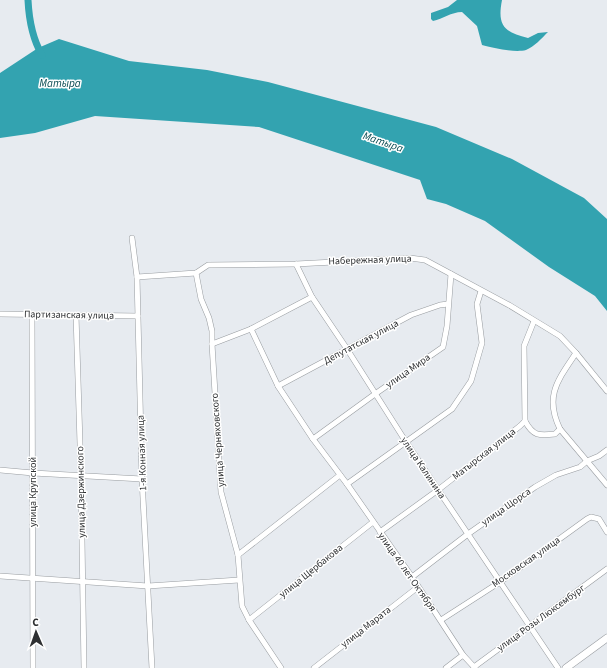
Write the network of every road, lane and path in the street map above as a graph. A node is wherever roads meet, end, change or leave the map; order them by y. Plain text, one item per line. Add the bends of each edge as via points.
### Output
1 (132, 238) dead end
2 (296, 264) junction
3 (196, 273) junction
4 (451, 274) junction
5 (137, 276) junction
6 (481, 291) junction
7 (312, 297) junction
8 (448, 304) junction
9 (0, 314) edge
10 (32, 315) junction
11 (76, 315) junction
12 (138, 316) junction
13 (534, 321) junction
14 (251, 329) junction
15 (212, 344) junction
16 (347, 349) junction
17 (576, 353) junction
18 (278, 386) junction
19 (607, 391) edge
20 (375, 394) junction
21 (525, 421) junction
22 (560, 429) junction
23 (313, 439) junction
24 (406, 442) junction
25 (607, 450) edge
26 (587, 461) junction
27 (0, 470) edge
28 (33, 473) junction
29 (340, 475) junction
30 (81, 476) junction
31 (142, 479) junction
32 (347, 484) junction
33 (607, 485) edge
34 (438, 490) junction
35 (372, 522) junction
36 (380, 532) junction
37 (607, 532) edge
38 (468, 534) junction
39 (238, 555) junction
40 (607, 569) edge
41 (0, 576) edge
42 (412, 577) junction
43 (33, 579) junction
44 (239, 580) junction
45 (83, 582) junction
46 (500, 582) junction
47 (148, 586) junction
48 (418, 587) junction
49 (249, 620) junction
50 (441, 620) junction
51 (530, 627) junction
52 (607, 638) edge
53 (463, 655) junction
54 (475, 667) edge
55 (33, 668) edge
56 (84, 668) edge
57 (152, 668) edge
58 (281, 668) edge
59 (314, 668) edge
60 (446, 668) edge
61 (558, 668) edge
62 (566, 668) edge

1 - 5 street, 1-я Конная улица
2 - 3 street, Набережная улица via 208,265
2 - 4 street, Набережная улица via 410,258 425,260
2 - 7 street, улица Калинина
3 - 5 street, Набережная улица
3 - 15 street, улица Черняховского via 201,299 212,331
4 - 6 street, Набережная улица
4 - 8 street, улица Мира
5 - 12 street, 1-я Конная улица
6 - 13 street, Набережная улица
6 - 24 street via 477,304 482,343 471,381 452,409
7 - 14 street
7 - 16 street, улица Калинина
8 - 16 street, Депутатская улица via 411,315
8 - 20 street, улица Мира via 443,347
9 - 10 street, Партизанская улица
10 - 11 street, Партизанская улица
10 - 28 street, улица Крупской
11 - 12 street, Партизанская улица
11 - 30 street, улица Дзержинского
12 - 31 street, 1-я Конная улица
13 - 17 street, Набережная улица via 560,336
13 - 21 street, Матырская улица via 524,346
14 - 15 street
14 - 18 street, улица 40 лет Октября
15 - 39 street, улица Черняховского via 221,492
16 - 18 street, Депутатская улица
16 - 20 street, улица Калинина
17 - 19 street, Набережная улица
17 - 22 street via 556,384 553,400
18 - 23 street, улица 40 лет Октября
20 - 23 street, улица Мира
20 - 24 street, улица Калинина
21 - 22 street via 530,430 542,436 555,434
21 - 34 street, Матырская улица
22 - 26 street
23 - 29 street, улица 40 лет Октября
24 - 32 street
24 - 34 street, улица Калинина
25 - 26 street, улица Щорса
26 - 33 street
26 - 38 street, улица Щорса via 580,467 556,475 535,487
27 - 28 street
28 - 30 street
28 - 43 street, улица Крупской
29 - 32 street, улица 40 лет Октября
29 - 39 street
30 - 31 street
30 - 45 street, улица Дзержинского
31 - 47 street, 1-я Конная улица
32 - 35 street, улица 40 лет Октября
34 - 36 street, Матырская улица
34 - 38 street, улица Калинина
35 - 36 street, улица 40 лет Октября
35 - 49 street, улица Щербакова
36 - 42 street, улица 40 лет Октября
37 - 46 street, Московская улица via 599,519 586,519
38 - 42 street, улица Щорса
38 - 46 street, улица Калинина
39 - 44 street, улица Черняховского
40 - 51 street, улица Розы Люксембург
41 - 43 street
42 - 48 street, улица 40 лет Октября
43 - 45 street
43 - 55 street, улица Крупской
44 - 47 street
44 - 49 street, улица Черняховского via 242,606
45 - 47 street
45 - 56 street, улица Дзержинского
46 - 50 street, Московская улица
46 - 51 street, улица Калинина
47 - 57 street, 1-я Конная улица
48 - 50 street, улица 40 лет Октября
48 - 59 street, улица Марата
49 - 58 street, улица Черняховского
50 - 53 street, улица 40 лет Октября
51 - 54 street, улица Розы Люксембург
51 - 61 street, улица Калинина
52 - 62 main road
53 - 54 street, улица 40 лет Октября
53 - 60 street

